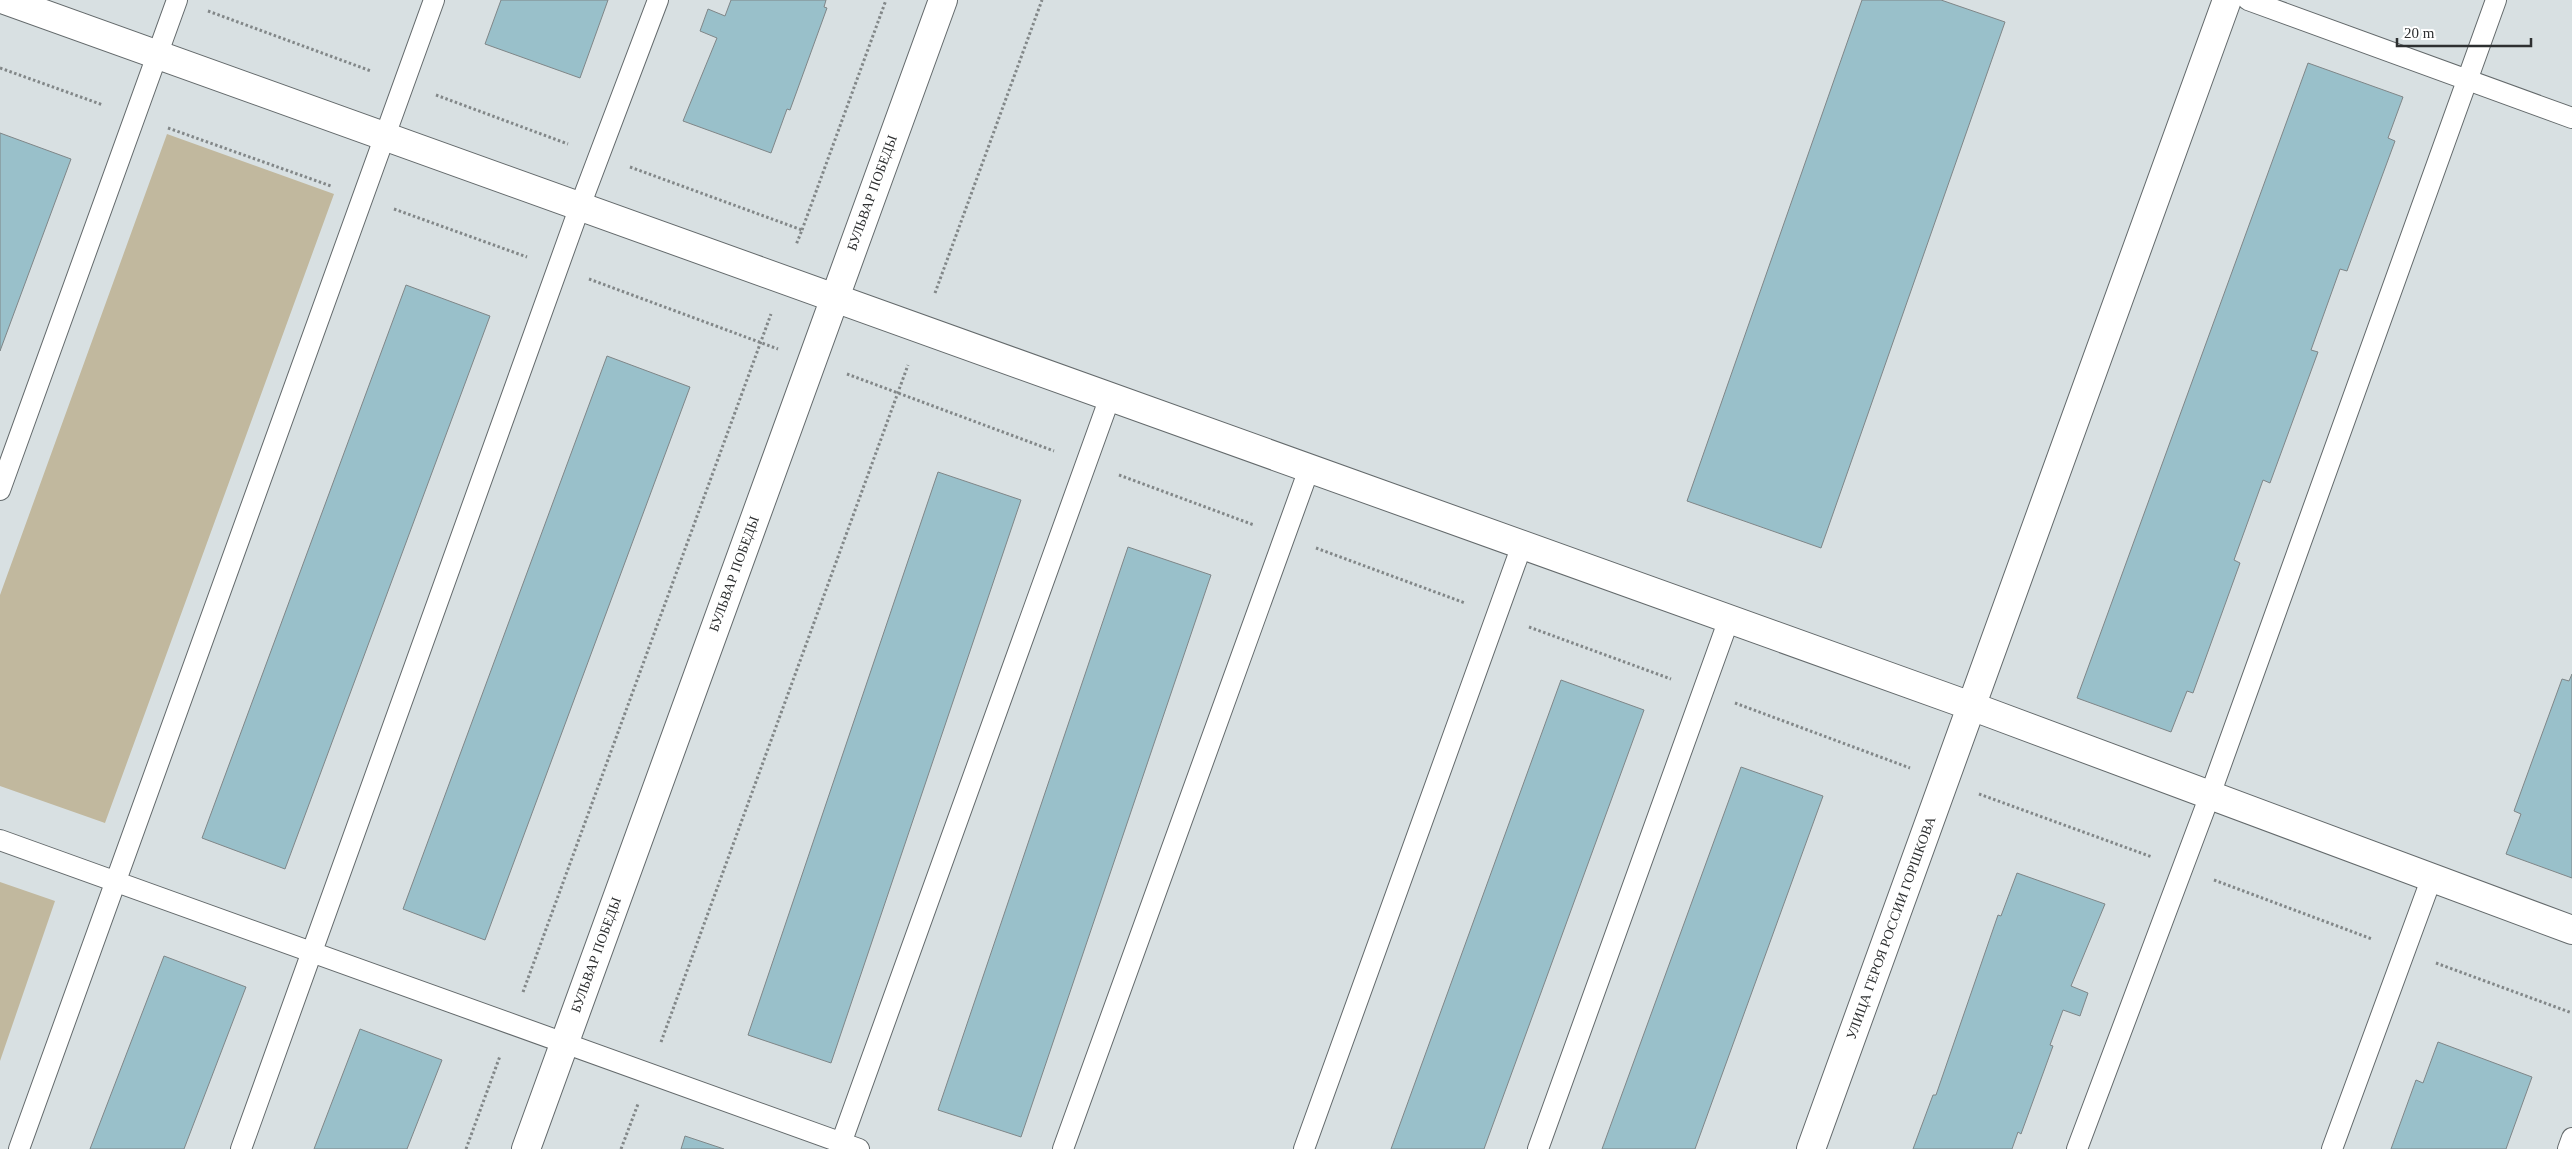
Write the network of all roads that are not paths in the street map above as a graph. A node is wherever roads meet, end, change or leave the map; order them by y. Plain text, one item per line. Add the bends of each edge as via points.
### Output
1 (5, 0) edge
2 (177, 0) edge
3 (434, 0) edge
4 (658, 0) edge
5 (943, 0) edge
6 (2227, 0) edge
7 (2248, 0) edge
8 (2496, 0) edge
9 (157, 54) junction
10 (2467, 80) junction
11 (2572, 118) edge
12 (384, 136) junction
13 (580, 206) junction
14 (834, 297) junction
15 (1110, 397) junction
16 (1309, 468) junction
17 (0, 490) edge
18 (1522, 545) junction
19 (1729, 620) junction
20 (1971, 706) junction
21 (2210, 795) junction
22 (0, 840) edge
23 (2432, 877) junction
24 (115, 882) junction
25 (2572, 930) edge
26 (312, 953) junction
27 (564, 1043) junction
28 (2572, 1138) edge
29 (846, 1147) edge
30 (19, 1149) edge
31 (241, 1149) edge
32 (526, 1149) edge
33 (1063, 1149) edge
34 (1304, 1149) edge
35 (1538, 1149) edge
36 (1811, 1149) edge
37 (2076, 1149) edge
38 (2332, 1149) edge
39 (2568, 1149) edge

1 - 9 street
2 - 9 lane
3 - 12 lane
4 - 13 lane
5 - 14 street, БУЛЬВАР ПОБЕДЫ
6 - 20 street, УЛИЦА ГЕРОЯ РОССИИ ГОРШКОВА
7 - 10 lane
8 - 10 lane
9 - 12 street
9 - 17 lane
10 - 11 lane
10 - 21 lane
12 - 13 street
12 - 24 lane
13 - 14 street
13 - 26 lane
14 - 15 street
14 - 27 street, БУЛЬВАР ПОБЕДЫ
15 - 16 street
15 - 29 lane
16 - 18 street
16 - 33 lane
18 - 19 street
18 - 34 lane
19 - 20 street
19 - 35 lane
20 - 21 street
20 - 36 street, УЛИЦА ГЕРОЯ РОССИИ ГОРШКОВА
21 - 23 street
21 - 37 lane
22 - 24 lane
23 - 25 street
23 - 38 lane
24 - 26 lane
24 - 30 lane
26 - 27 lane
26 - 31 lane
27 - 29 lane
27 - 32 street, БУЛЬВАР ПОБЕДЫ
28 - 39 lane

